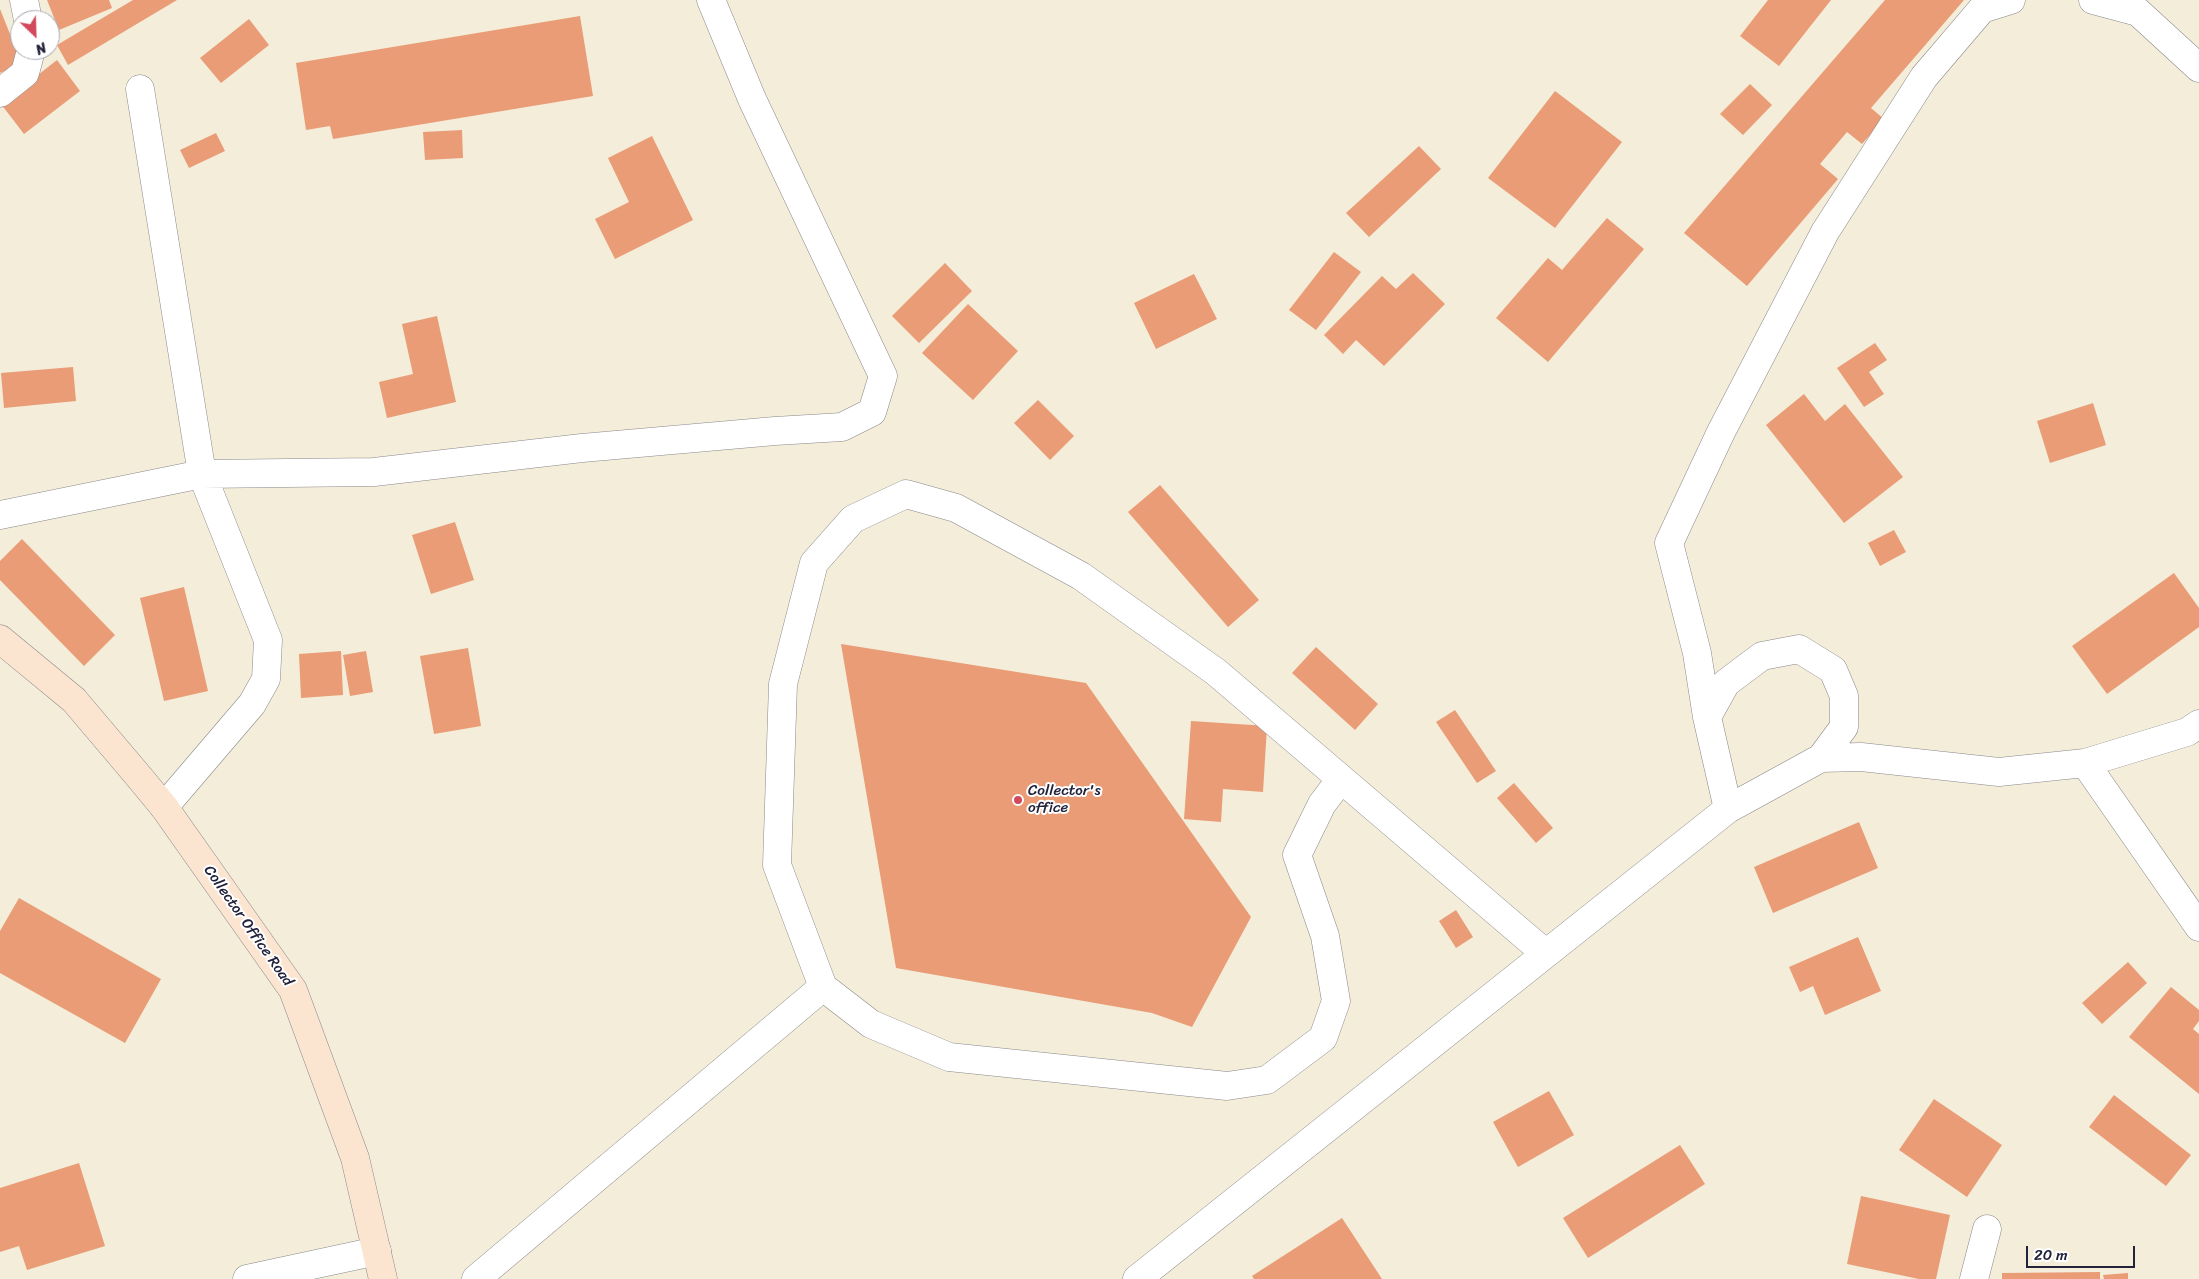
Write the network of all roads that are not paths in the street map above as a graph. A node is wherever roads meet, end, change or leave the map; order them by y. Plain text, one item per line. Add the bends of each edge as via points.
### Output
1 (711, 0) edge
2 (2011, 0) edge
3 (2093, 0) edge
4 (28, 60) edge
5 (2199, 68) edge
6 (140, 89) dead end
7 (0, 93) edge
8 (202, 474) junction
9 (0, 515) edge
10 (0, 639) edge
11 (1707, 717) junction
12 (2199, 724) edge
13 (1821, 758) junction
14 (2085, 762) junction
15 (1341, 779) junction
16 (164, 807) junction
17 (1728, 809) junction
18 (2199, 928) edge
19 (1546, 953) junction
20 (823, 987) junction
21 (1987, 1229) dead end
22 (377, 1251) junction
23 (247, 1279) edge
24 (383, 1279) edge
25 (476, 1279) edge
26 (1137, 1279) edge
27 (1974, 1279) edge

1 - 8 street via 752,100 883,376 872,412 842,427 582,448 374,472
2 - 11 street via 1982,9 1924,77 1825,232 1721,432 1669,543 1697,653
3 - 5 street via 2138,12
4 - 7 street via 25,73
6 - 8 street
8 - 9 street
8 - 16 street via 268,640 266,680 252,704
10 - 16 main road, Collector Office Road via 74,700
11 - 13 street via 1726,683 1762,656 1799,649 1833,670 1844,696 1844,728
11 - 17 street
12 - 14 street via 2187,732
13 - 14 street via 1861,757 1999,772
13 - 17 street
14 - 18 street
15 - 19 street
15 - 20 street via 1322,804 1297,855 1325,936 1336,1001 1323,1038 1267,1080 1227,1086 949,1057 870,1024
15 - 20 street via 1216,672 1081,576 956,508 906,494 853,519 814,563 783,684 777,865
16 - 22 main road, Collector Office Road via 293,990 355,1158
17 - 19 street
19 - 26 street
20 - 25 street
21 - 27 street
22 - 23 street
22 - 24 main road, Collector Office Road

